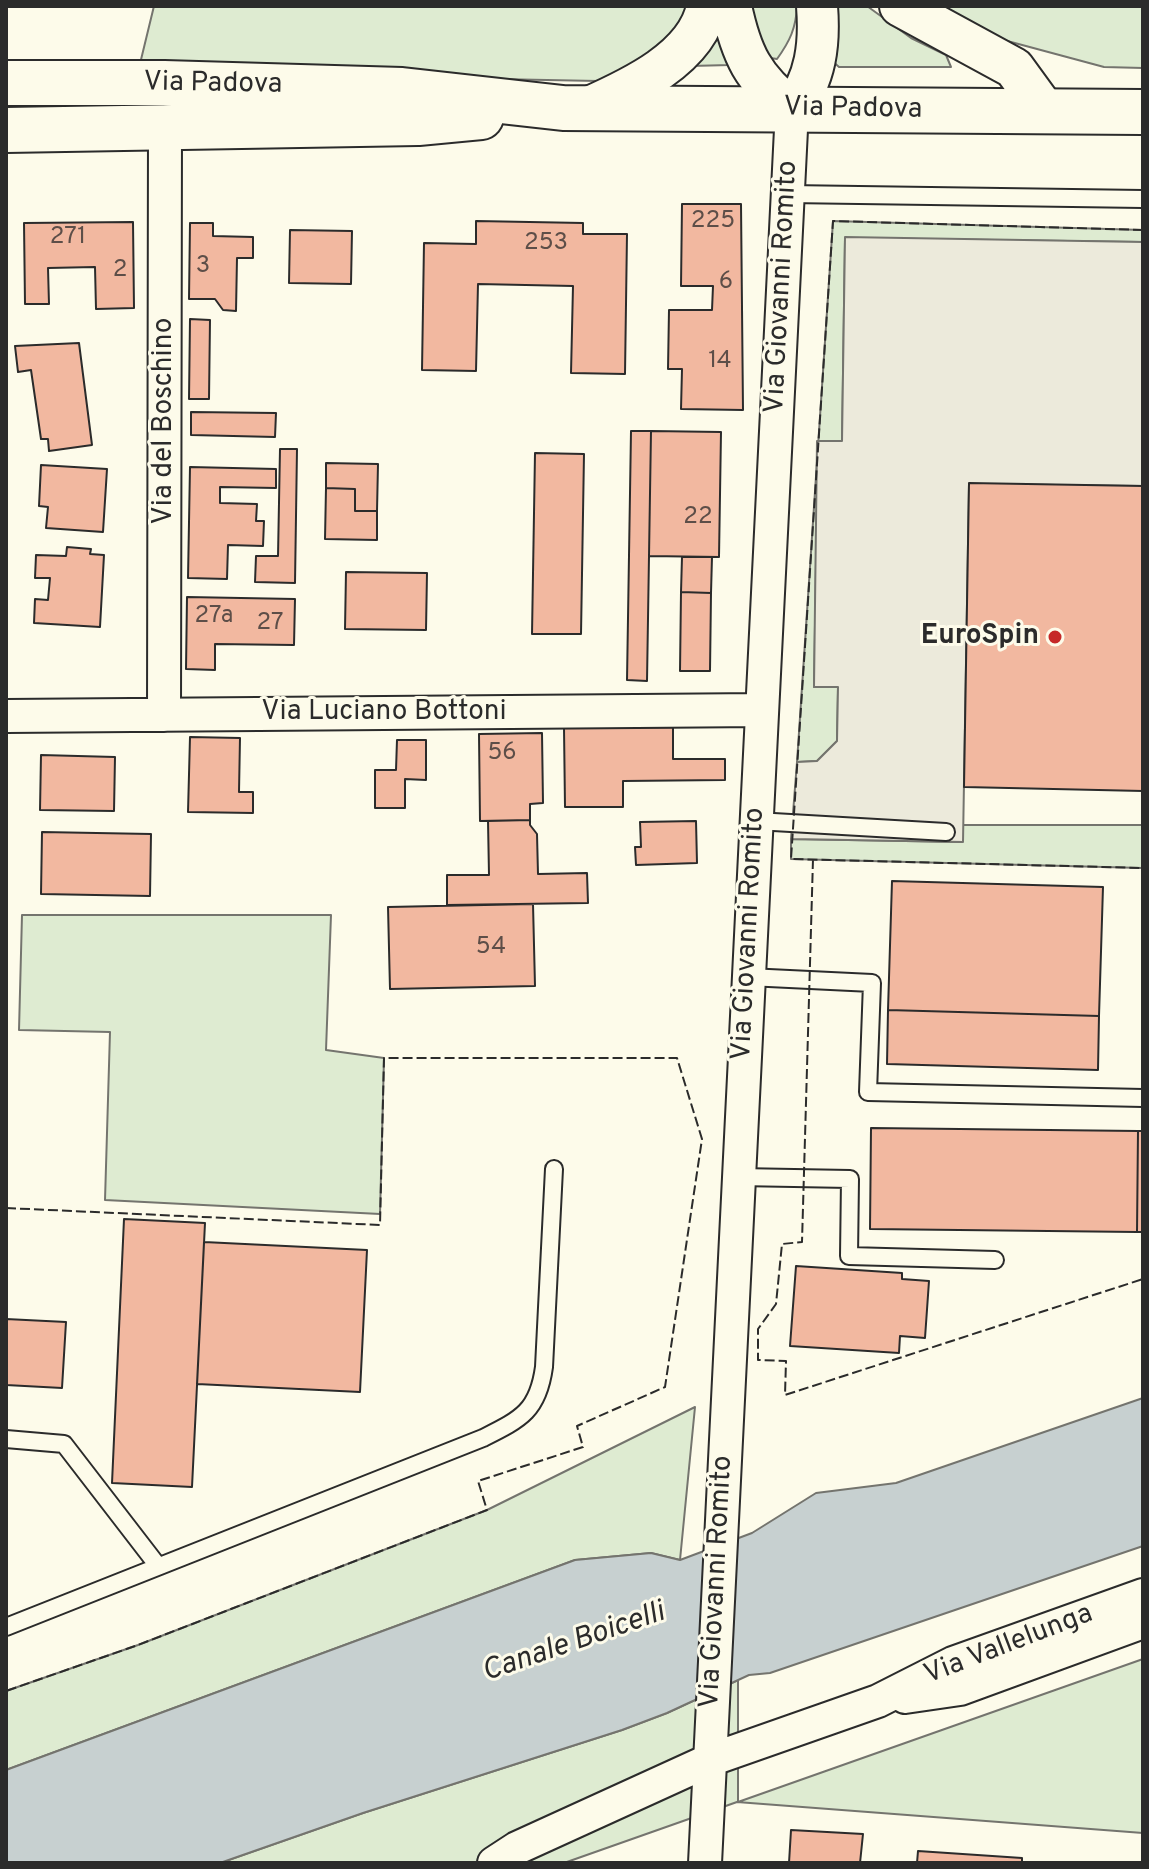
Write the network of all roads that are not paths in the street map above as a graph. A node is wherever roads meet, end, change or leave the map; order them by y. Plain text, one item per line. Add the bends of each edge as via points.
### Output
1 (707, 6) edge
2 (731, 6) edge
3 (817, 6) edge
4 (900, 6) edge
5 (6, 83) edge
6 (164, 83) junction
7 (575, 108) junction
8 (792, 109) junction
9 (1046, 112) junction
10 (1143, 112) edge
11 (165, 127) junction
12 (6, 130) edge
13 (788, 194) junction
14 (1143, 199) edge
15 (762, 710) junction
16 (164, 715) junction
17 (6, 716) edge
18 (756, 821) junction
19 (946, 832) dead end
20 (748, 977) junction
21 (1143, 1098) edge
22 (554, 1169) dead end
23 (738, 1177) junction
24 (995, 1260) dead end
25 (6, 1439) edge
26 (158, 1566) junction
27 (1143, 1595) edge
28 (1143, 1622) edge
29 (6, 1627) edge
30 (878, 1701) junction
31 (710, 1760) junction
32 (494, 1863) edge
33 (705, 1863) edge

1 - 7 street via 697,28 669,62 631,89
2 - 8 street via 751,67
3 - 8 street via 817,55 806,92
4 - 9 street via 1014,68
5 - 6 main road, Via Padova
6 - 7 main road, Via Padova via 402,90
6 - 11 main road
7 - 8 main road, Via Padova
7 - 11 main road, Via Padova via 418,123
8 - 9 main road, Via Padova
8 - 13 street, Via Giovanni Romito
9 - 10 main road, Via Padova
11 - 12 main road, Via Padova
11 - 16 street, Via del Boschino
13 - 14 lane
13 - 15 street, Via Giovanni Romito
15 - 16 street, Via Luciano Bottoni
15 - 18 street, Via Giovanni Romito
16 - 17 street, Via Luciano Bottoni
18 - 19 lane
18 - 20 street, Via Giovanni Romito
20 - 21 lane via 872,983 868,1092
20 - 23 street, Via Giovanni Romito
22 - 26 lane via 544,1367 535,1403 483,1438
23 - 24 lane via 850,1179 849,1256
23 - 31 street, Via Giovanni Romito
25 - 26 lane via 64,1444
26 - 29 lane
27 - 30 street, Via Vallelunga via 953,1663
28 - 30 street, Via Vallelunga via 960,1689
30 - 31 street, Via Vallelunga
31 - 32 street, Via Vallelunga
31 - 33 street

